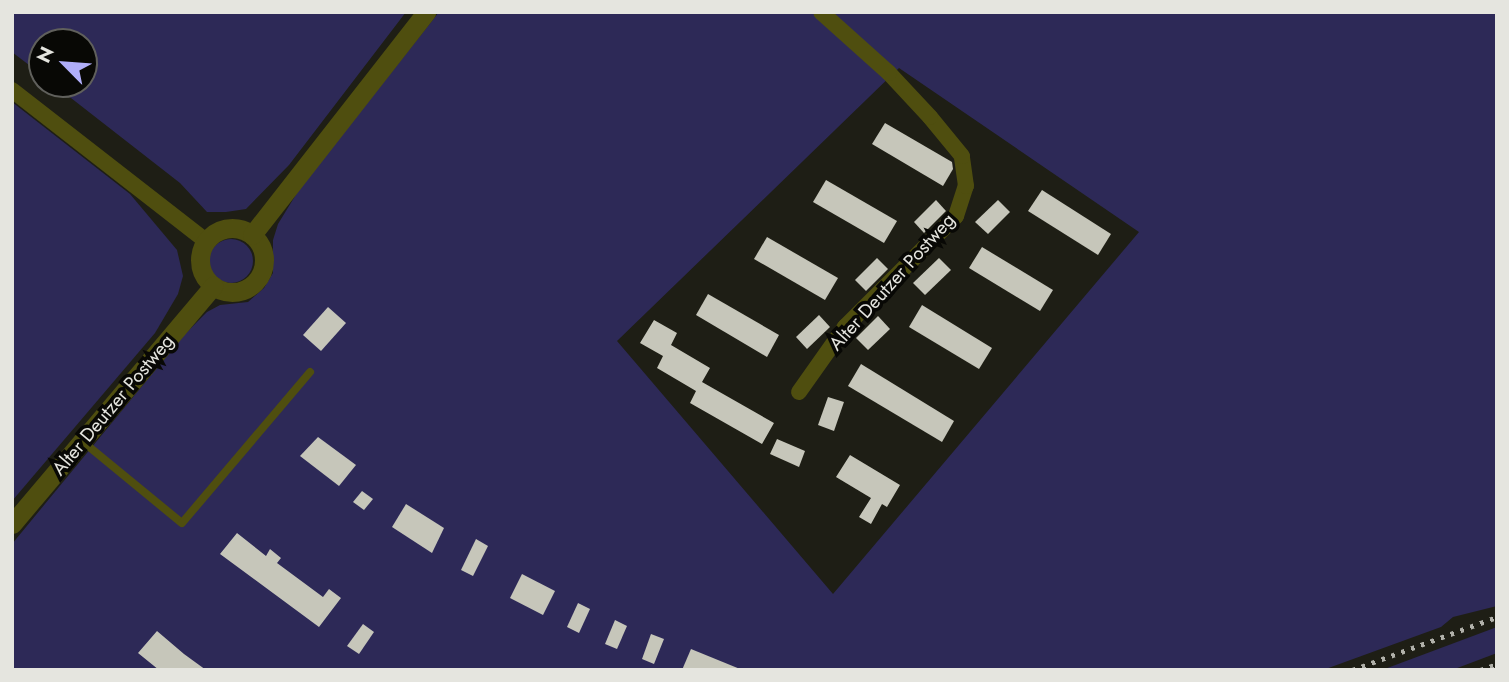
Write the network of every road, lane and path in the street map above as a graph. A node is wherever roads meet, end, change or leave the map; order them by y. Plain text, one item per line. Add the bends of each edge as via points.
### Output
1 (426, 12) edge
2 (821, 12) edge
3 (12, 90) edge
4 (252, 234) junction
5 (206, 241) junction
6 (213, 286) junction
7 (310, 372) dead end
8 (799, 392) dead end
9 (82, 441) junction
10 (12, 524) edge

1 - 4 street
2 - 8 street, Alter Deutzer Postweg via 930,117 962,156 966,186 956,216 845,327
3 - 5 street
4 - 5 street via 228,228
4 - 6 street via 264,256 258,280 236,292
5 - 6 street via 200,265
6 - 9 street, Alter Deutzer Postweg
7 - 9 lane via 182,523
9 - 10 street, Alter Deutzer Postweg

